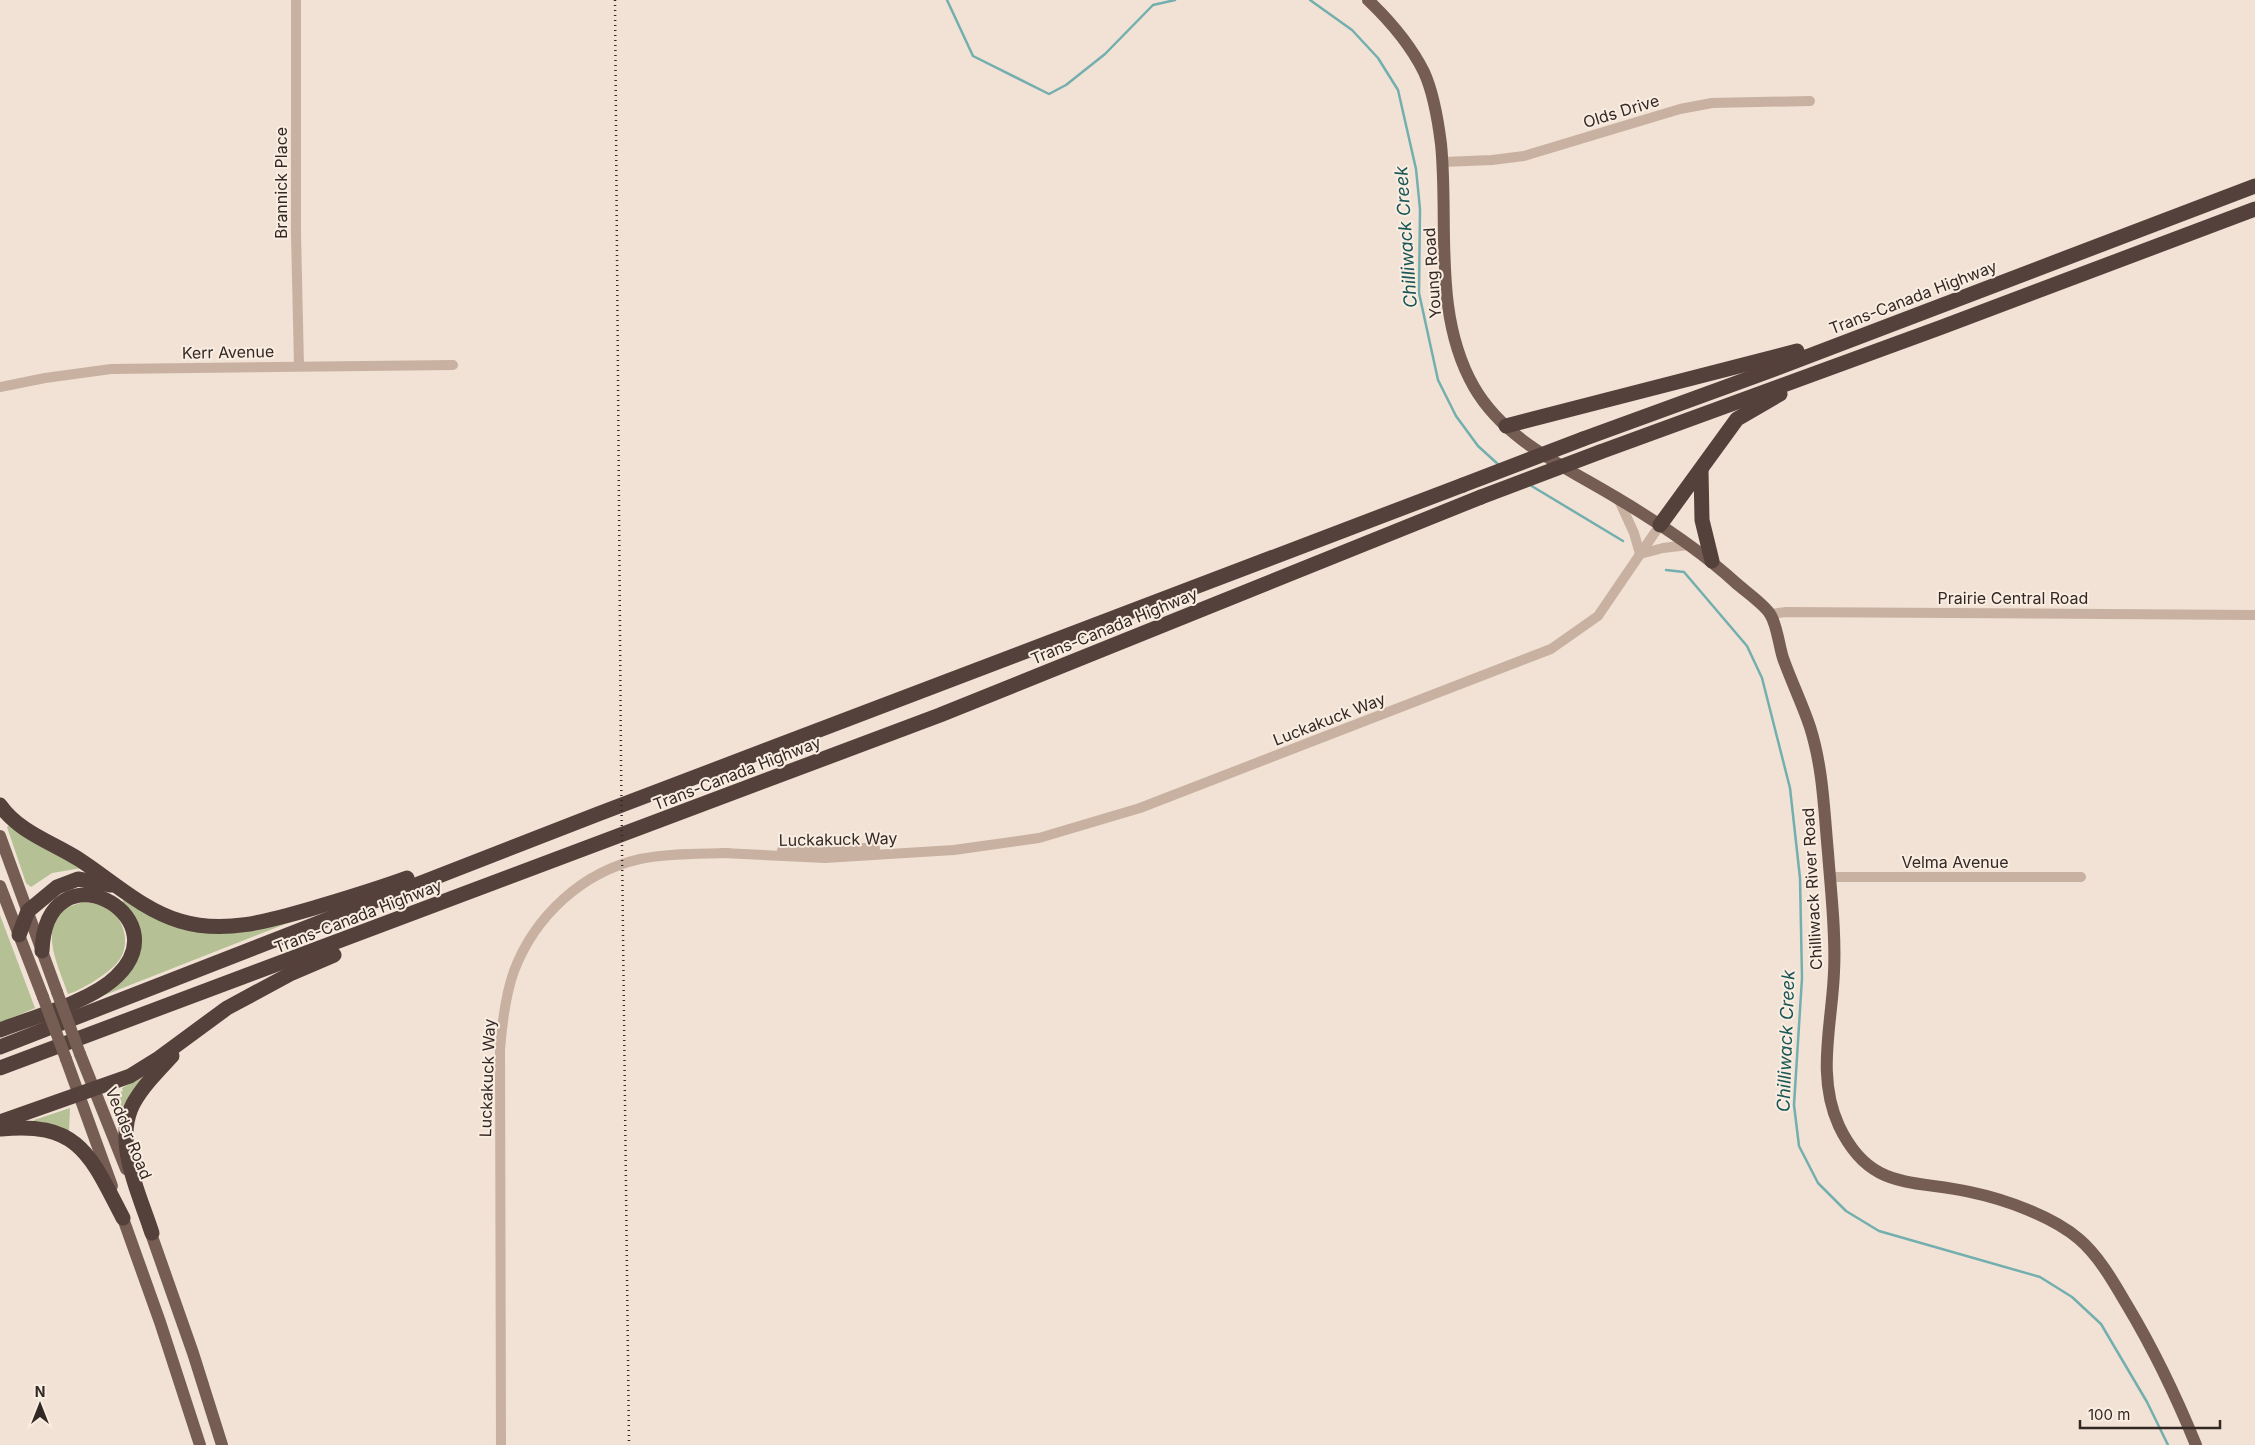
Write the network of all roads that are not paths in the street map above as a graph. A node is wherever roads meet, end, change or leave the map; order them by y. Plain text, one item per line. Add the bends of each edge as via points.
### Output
1 (296, 0) edge
2 (1368, 0) edge
3 (1810, 101) dead end
4 (1443, 162) junction
5 (2255, 186) edge
6 (2255, 208) edge
7 (1934, 307) junction
8 (1942, 327) junction
9 (453, 365) dead end
10 (299, 366) junction
11 (2, 388) edge
12 (1506, 426) junction
13 (1701, 470) junction
14 (1618, 498) junction
15 (1660, 525) junction
16 (1688, 545) junction
17 (1640, 554) junction
18 (1712, 561) junction
19 (1770, 614) junction
20 (2255, 615) edge
21 (0, 805) edge
22 (598, 814) junction
23 (0, 836) edge
24 (1830, 877) junction
25 (2081, 877) dead end
26 (0, 886) edge
27 (117, 887) junction
28 (483, 888) junction
29 (28, 911) junction
30 (19, 935) junction
31 (42, 951) junction
32 (0, 1030) edge
33 (191, 1035) junction
34 (0, 1046) edge
35 (0, 1068) edge
36 (87, 1092) junction
37 (0, 1122) edge
38 (0, 1129) edge
39 (123, 1218) junction
40 (152, 1233) junction
41 (200, 1445) edge
42 (222, 1445) edge
43 (501, 1445) edge
44 (2196, 1445) edge

1 - 10 street, Brannick Place
2 - 4 main road, Young Road via 1395,29 1424,73 1438,119
3 - 4 street, Olds Drive via 1712,103 1680,109 1524,156
4 - 12 main road, Young Road via 1447,295 1456,342 1473,386
5 - 7 highway, Trans-Canada Highway
6 - 8 highway
7 - 12 highway via 1808,349
7 - 22 highway, Trans-Canada Highway, bridge
8 - 13 highway via 1773,397 1751,410 1737,419
8 - 28 highway, Trans-Canada Highway, bridge via 1481,497 940,715
9 - 10 street, Kerr Avenue
10 - 11 street, Kerr Avenue via 111,369
12 - 14 main road, Young Road via 1537,451
13 - 15 highway
13 - 18 highway via 1703,525
14 - 15 main road, Young Road
14 - 17 street
15 - 16 main road
15 - 17 street, Luckakuck Way
16 - 17 street
16 - 18 main road
17 - 43 street, Luckakuck Way via 1598,616 1551,649 1140,808 1040,838 954,850 825,858 723,853 666,855 615,866 567,895 529,940 514,972 504,1014 500,1050
18 - 19 main road
19 - 20 street, Prairie Central Road
19 - 24 main road, Chilliwack River Road via 1820,764
21 - 27 highway via 22,828 72,855
22 - 27 highway via 367,892 266,922 240,926 218,928 178,921
22 - 34 highway, Trans-Canada Highway
23 - 29 main road, Vedder Road
24 - 25 street, Velma Avenue
24 - 44 main road, Chilliwack River Road via 1834,973 1826,1071 1829,1101 1854,1151 1870,1168 1899,1182 1971,1192 1998,1200 2038,1215 2081,1240 2115,1284 2147,1338 2176,1394
26 - 30 main road, Vedder Road
27 - 29 highway via 85,880 67,882
28 - 33 highway via 292,973 227,1008
28 - 35 highway, Trans-Canada Highway
29 - 30 highway
29 - 31 main road, Vedder Road
30 - 36 main road, Vedder Road, bridge via 66,1059
31 - 32 highway via 46,922 60,905 71,898 86,895 104,898 121,910 132,928 132,956 116,977 94,992
31 - 36 main road, Vedder Road, bridge via 80,1054
33 - 36 highway via 143,1069
33 - 40 highway via 144,1087 128,1119 127,1154
36 - 37 highway
36 - 39 main road, Vedder Road
36 - 40 main road, Vedder Road
38 - 39 highway via 32,1127 46,1130 82,1149 94,1163
39 - 41 main road, Vedder Road
40 - 42 main road, Vedder Road

